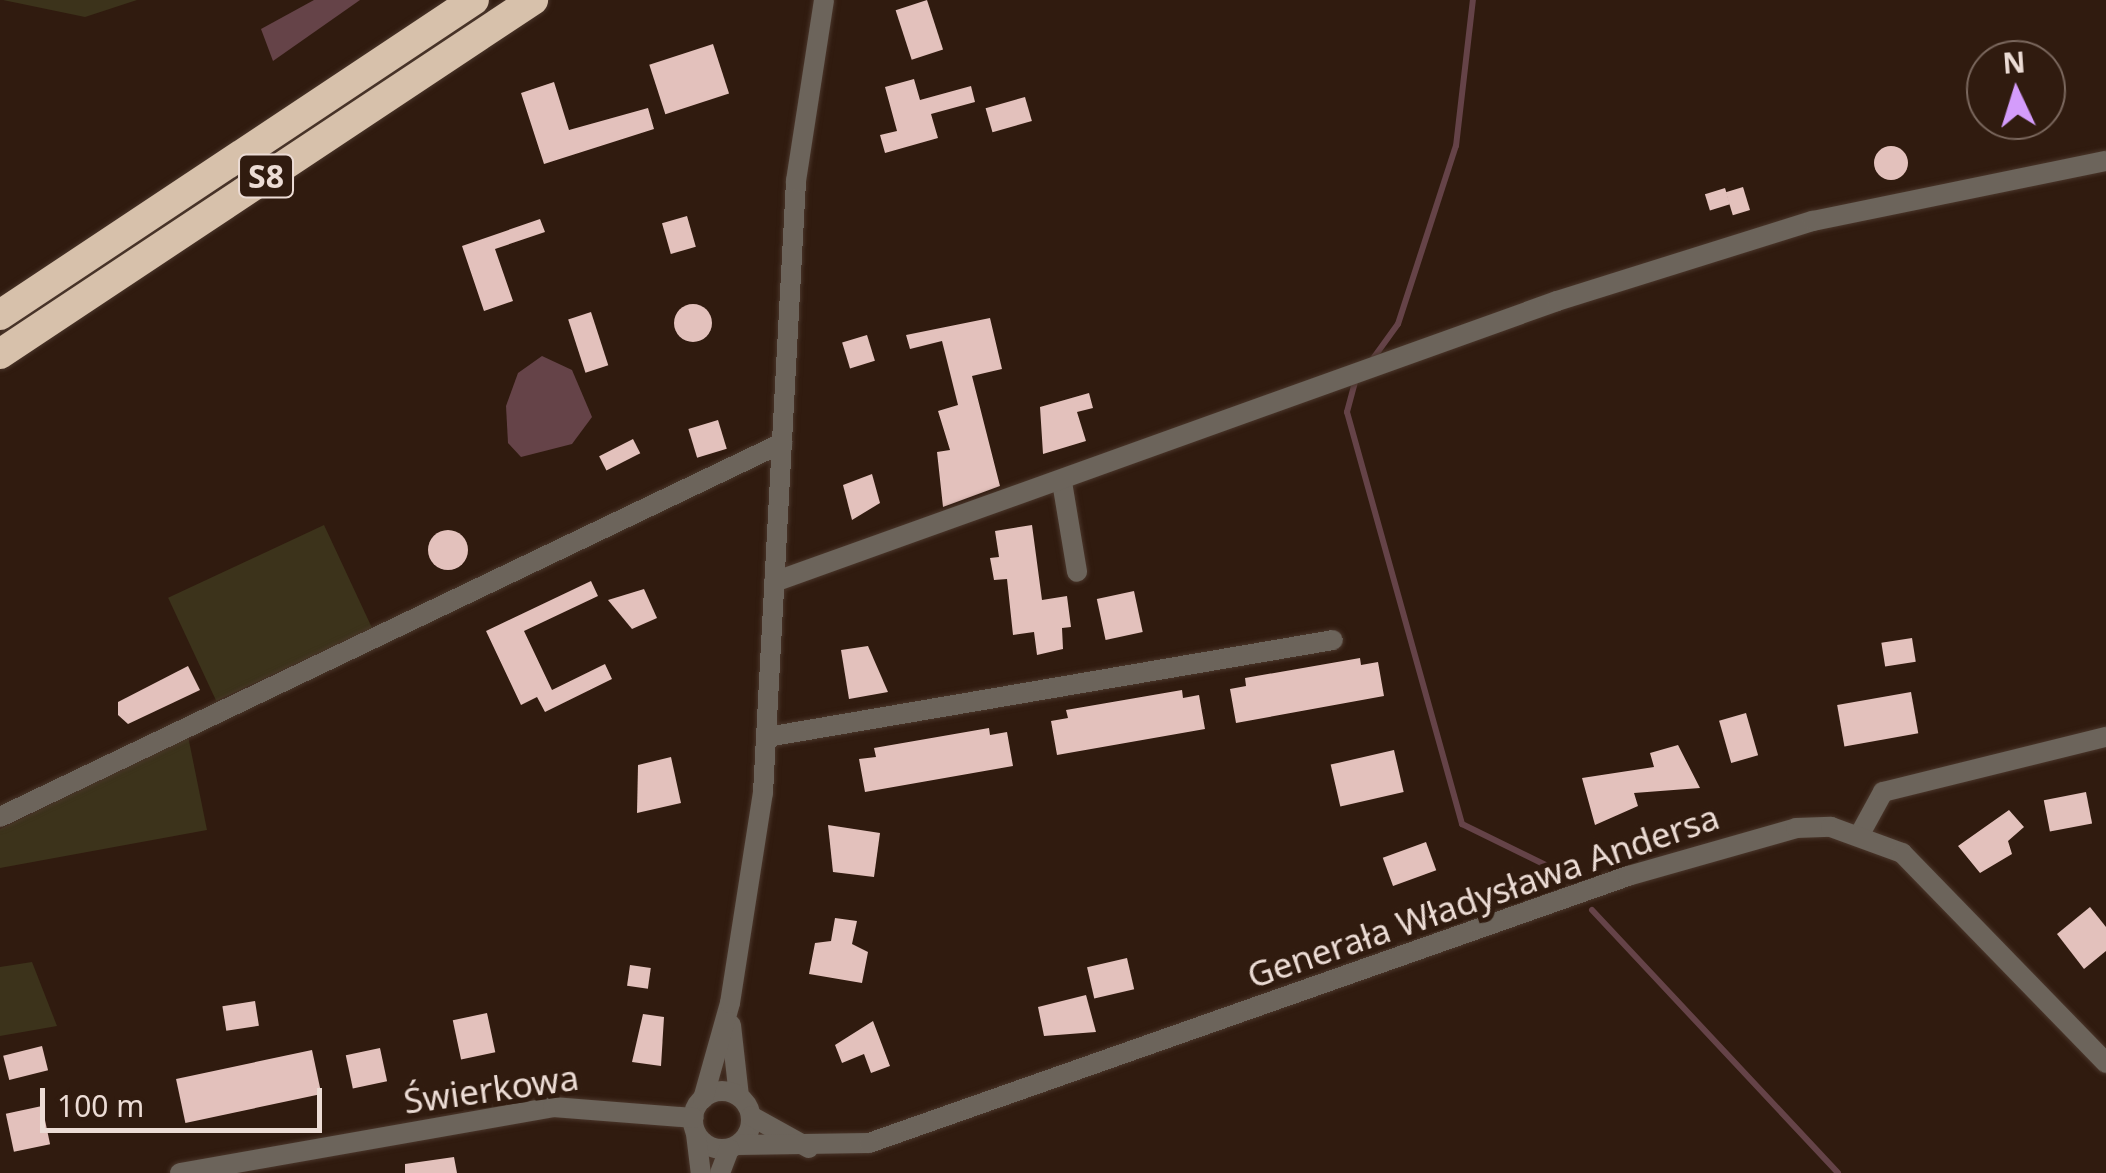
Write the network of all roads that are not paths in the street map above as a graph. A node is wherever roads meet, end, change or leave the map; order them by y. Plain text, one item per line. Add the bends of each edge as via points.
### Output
1 (474, 0) edge
2 (533, 0) edge
3 (824, 0) edge
4 (2106, 161) edge
5 (0, 316) edge
6 (0, 354) edge
7 (782, 443) junction
8 (1062, 482) junction
9 (1077, 572) dead end
10 (774, 582) junction
11 (1334, 640) dead end
12 (767, 737) junction
13 (2106, 737) edge
14 (0, 817) edge
15 (1860, 834) junction
16 (730, 1003) junction
17 (2106, 1063) edge
18 (738, 1096) junction
19 (751, 1116) junction
20 (698, 1117) junction
21 (734, 1147) junction
22 (809, 1148) junction
23 (180, 1173) edge
24 (701, 1173) edge
25 (720, 1173) edge

1 - 5 highway, S8
2 - 6 highway, S8
3 - 7 street via 796,181
4 - 8 street via 1813,221 1557,301
7 - 10 street
7 - 14 street
8 - 9 street
8 - 10 street
10 - 12 street
11 - 12 street
12 - 16 street
13 - 15 street via 1883,792
15 - 17 street, Generała Władysława Andersa via 1902,852
15 - 22 street, Generała Władysława Andersa via 1796,828 1741,842 868,1143
16 - 18 street
16 - 20 street
18 - 19 street
18 - 20 street
19 - 21 street
19 - 22 street
20 - 21 street
20 - 23 street, Świerkowa via 554,1107
20 - 24 street
21 - 22 street, Generała Władysława Andersa
21 - 25 street

